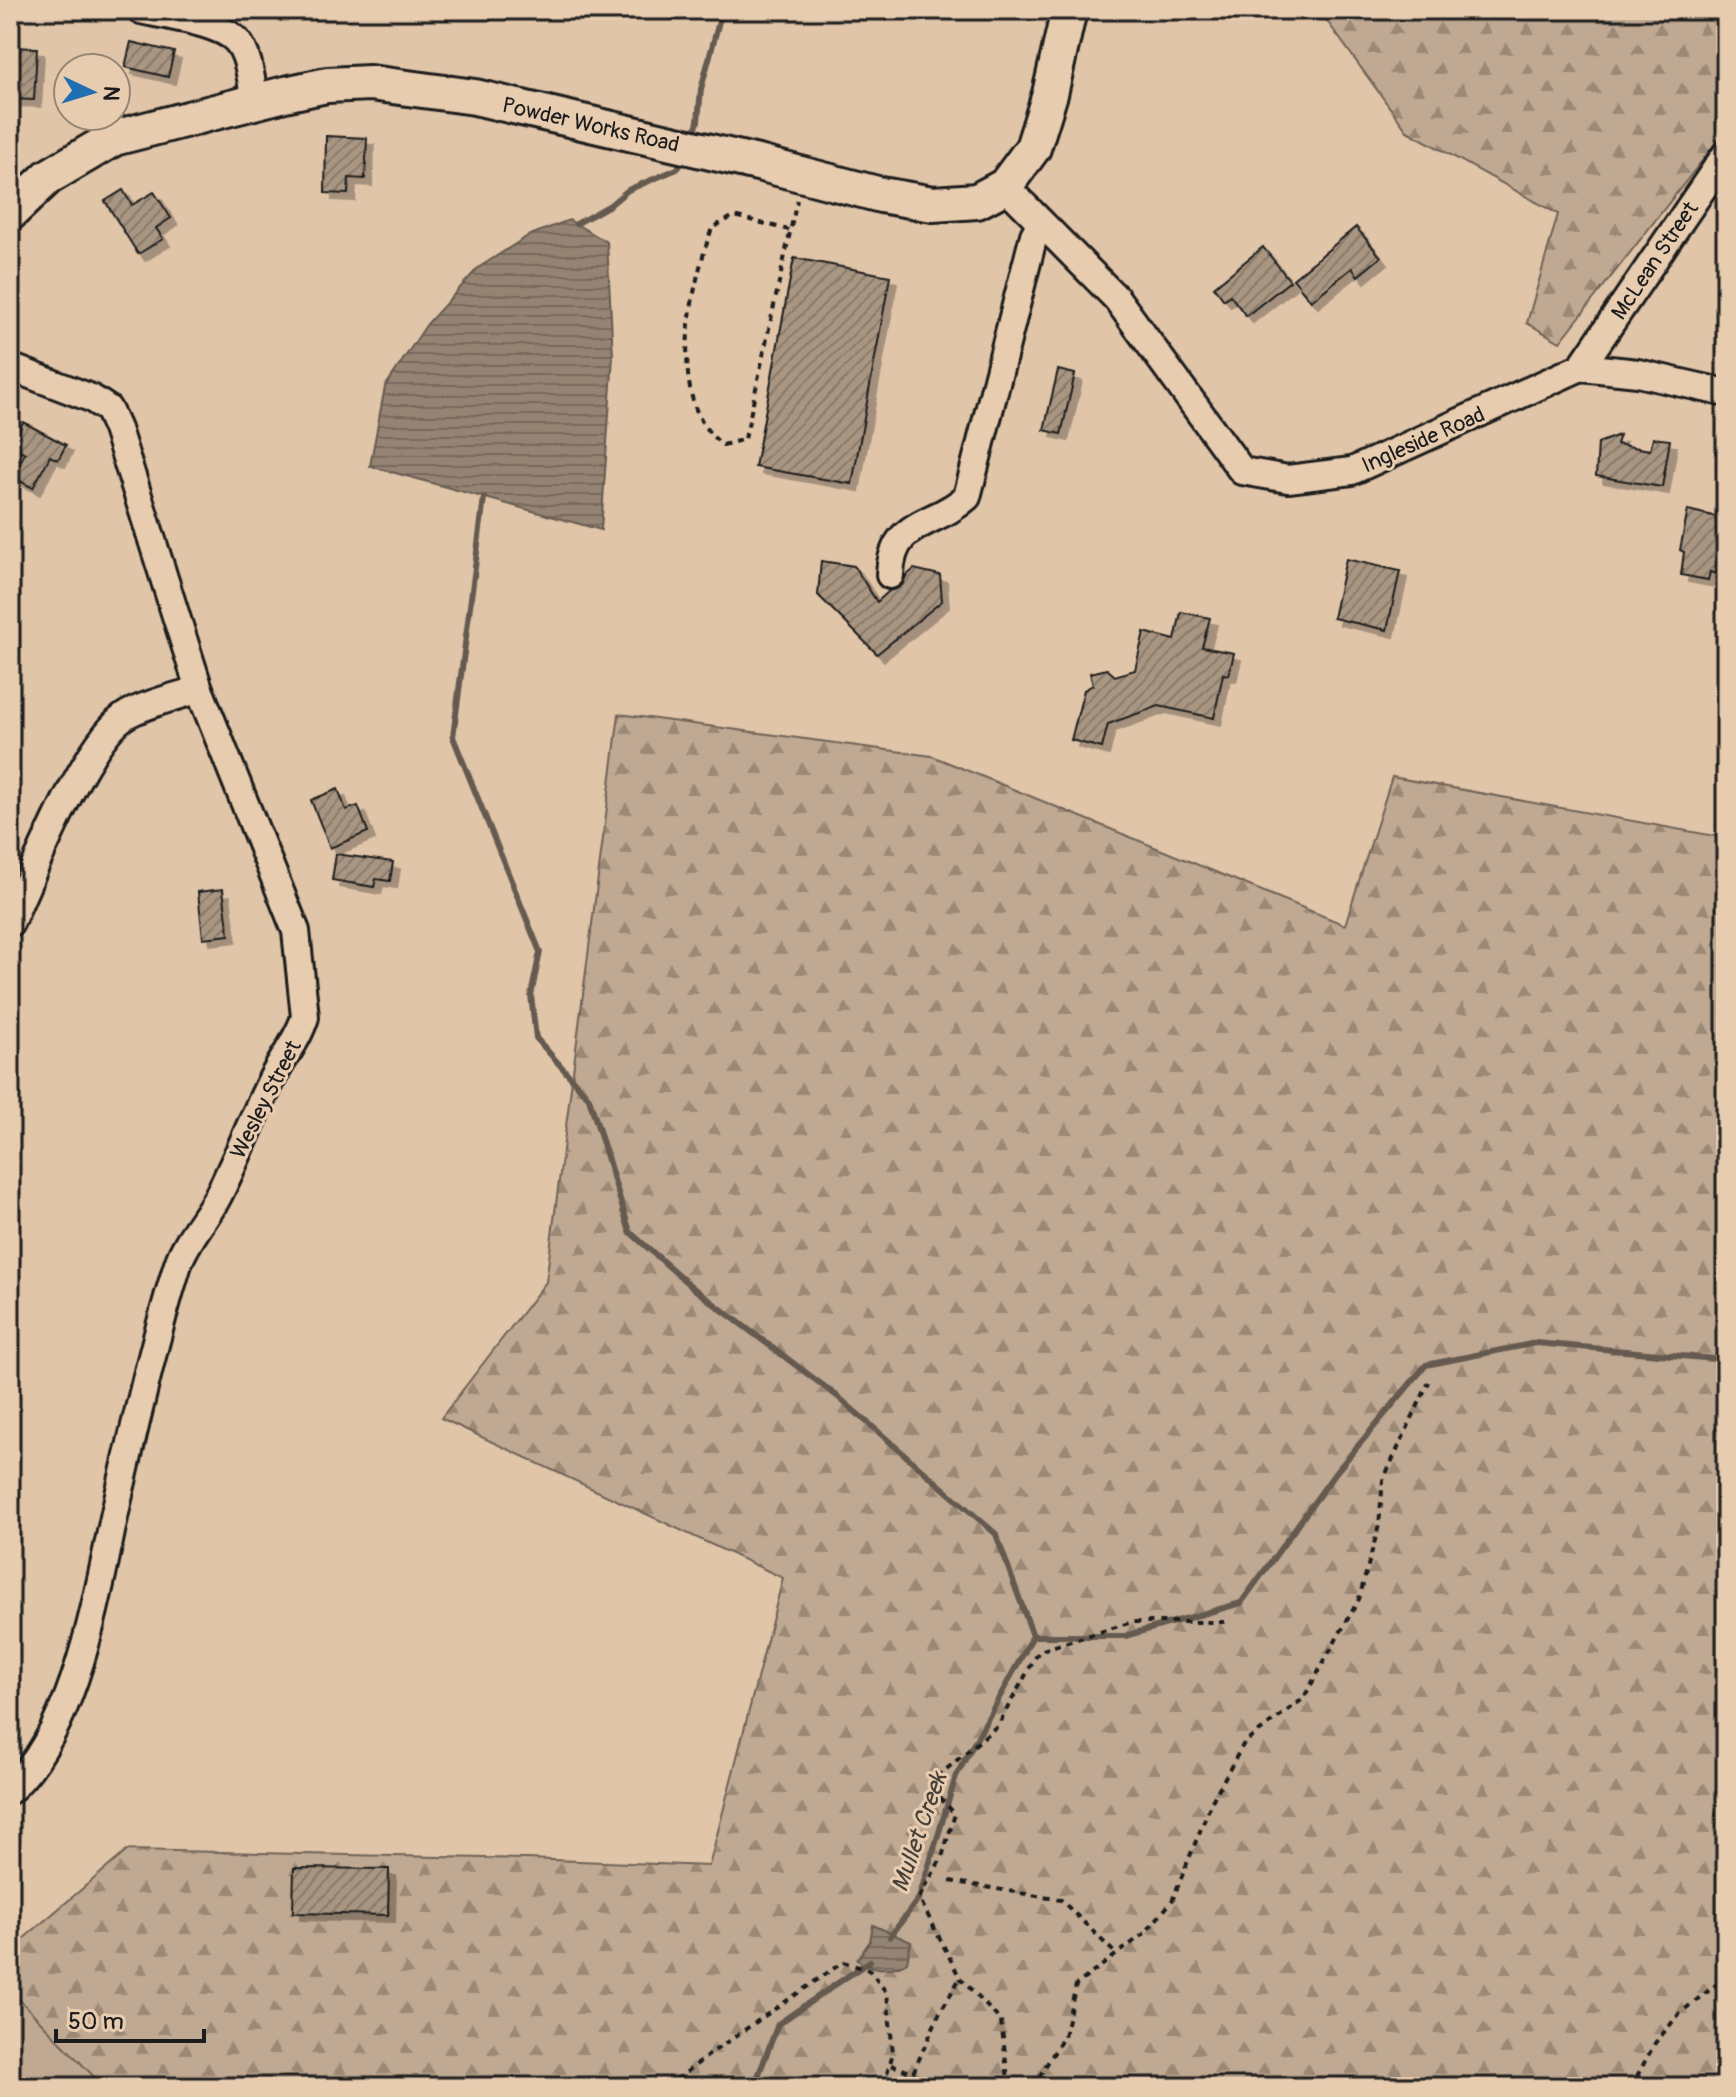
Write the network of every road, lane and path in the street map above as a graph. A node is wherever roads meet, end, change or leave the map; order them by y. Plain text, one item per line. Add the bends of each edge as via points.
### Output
1 (141, 10) edge
2 (1069, 10) edge
3 (255, 101) junction
4 (1726, 154) edge
5 (803, 175) junction
6 (1005, 186) junction
7 (10, 213) edge
8 (1041, 223) junction
9 (789, 230) junction
10 (10, 367) edge
11 (1581, 367) junction
12 (1726, 393) edge
13 (890, 575) dead end
14 (199, 689) junction
15 (10, 923) edge
16 (1429, 1382) dead end
17 (1228, 1622) dead end
18 (10, 1790) edge
19 (950, 1881) dead end
20 (1117, 1955) junction
21 (1726, 1977) edge
22 (960, 1978) junction
23 (890, 2064) junction
24 (667, 2087) edge
25 (883, 2087) edge
26 (1009, 2087) edge
27 (1033, 2087) edge
28 (1631, 2087) edge

1 - 3 street via 215,27 237,40
2 - 6 main road via 1033,148
3 - 5 main road, Powder Works Road via 327,85 370,83 475,97
3 - 7 main road, Powder Works Road via 114,138 48,177
4 - 11 street, McLean Street
5 - 6 main road, Powder Works Road via 933,204 977,201
5 - 9 path
6 - 8 street, Ingleside Road
8 - 11 street, Ingleside Road via 1117,299 1242,471 1288,479 1352,471
8 - 13 street via 967,497 904,533 891,559
9 - 9 path via 745,439 723,445 704,428 692,402 690,327 700,264 712,228 734,216
10 - 14 street, Wesley Street via 108,409
11 - 12 street via 1638,373
14 - 15 street via 126,715 102,738
14 - 18 street, Wesley Street via 296,931 305,1017 217,1197 179,1260 68,1694 46,1747
16 - 20 path via 1383,1480 1379,1525 1359,1599 1303,1699 1244,1743 1212,1801 1172,1901
17 - 22 path via 1132,1622 1039,1651 998,1725 928,1785 955,1814 942,1857 919,1898
19 - 20 path via 1061,1900
20 - 27 path via 1076,1985 1064,2036
21 - 28 path via 1680,2013 1655,2043
22 - 23 path via 913,2073
22 - 26 path via 1001,2021
23 - 24 path via 887,1993 869,1970 843,1962
23 - 25 path

